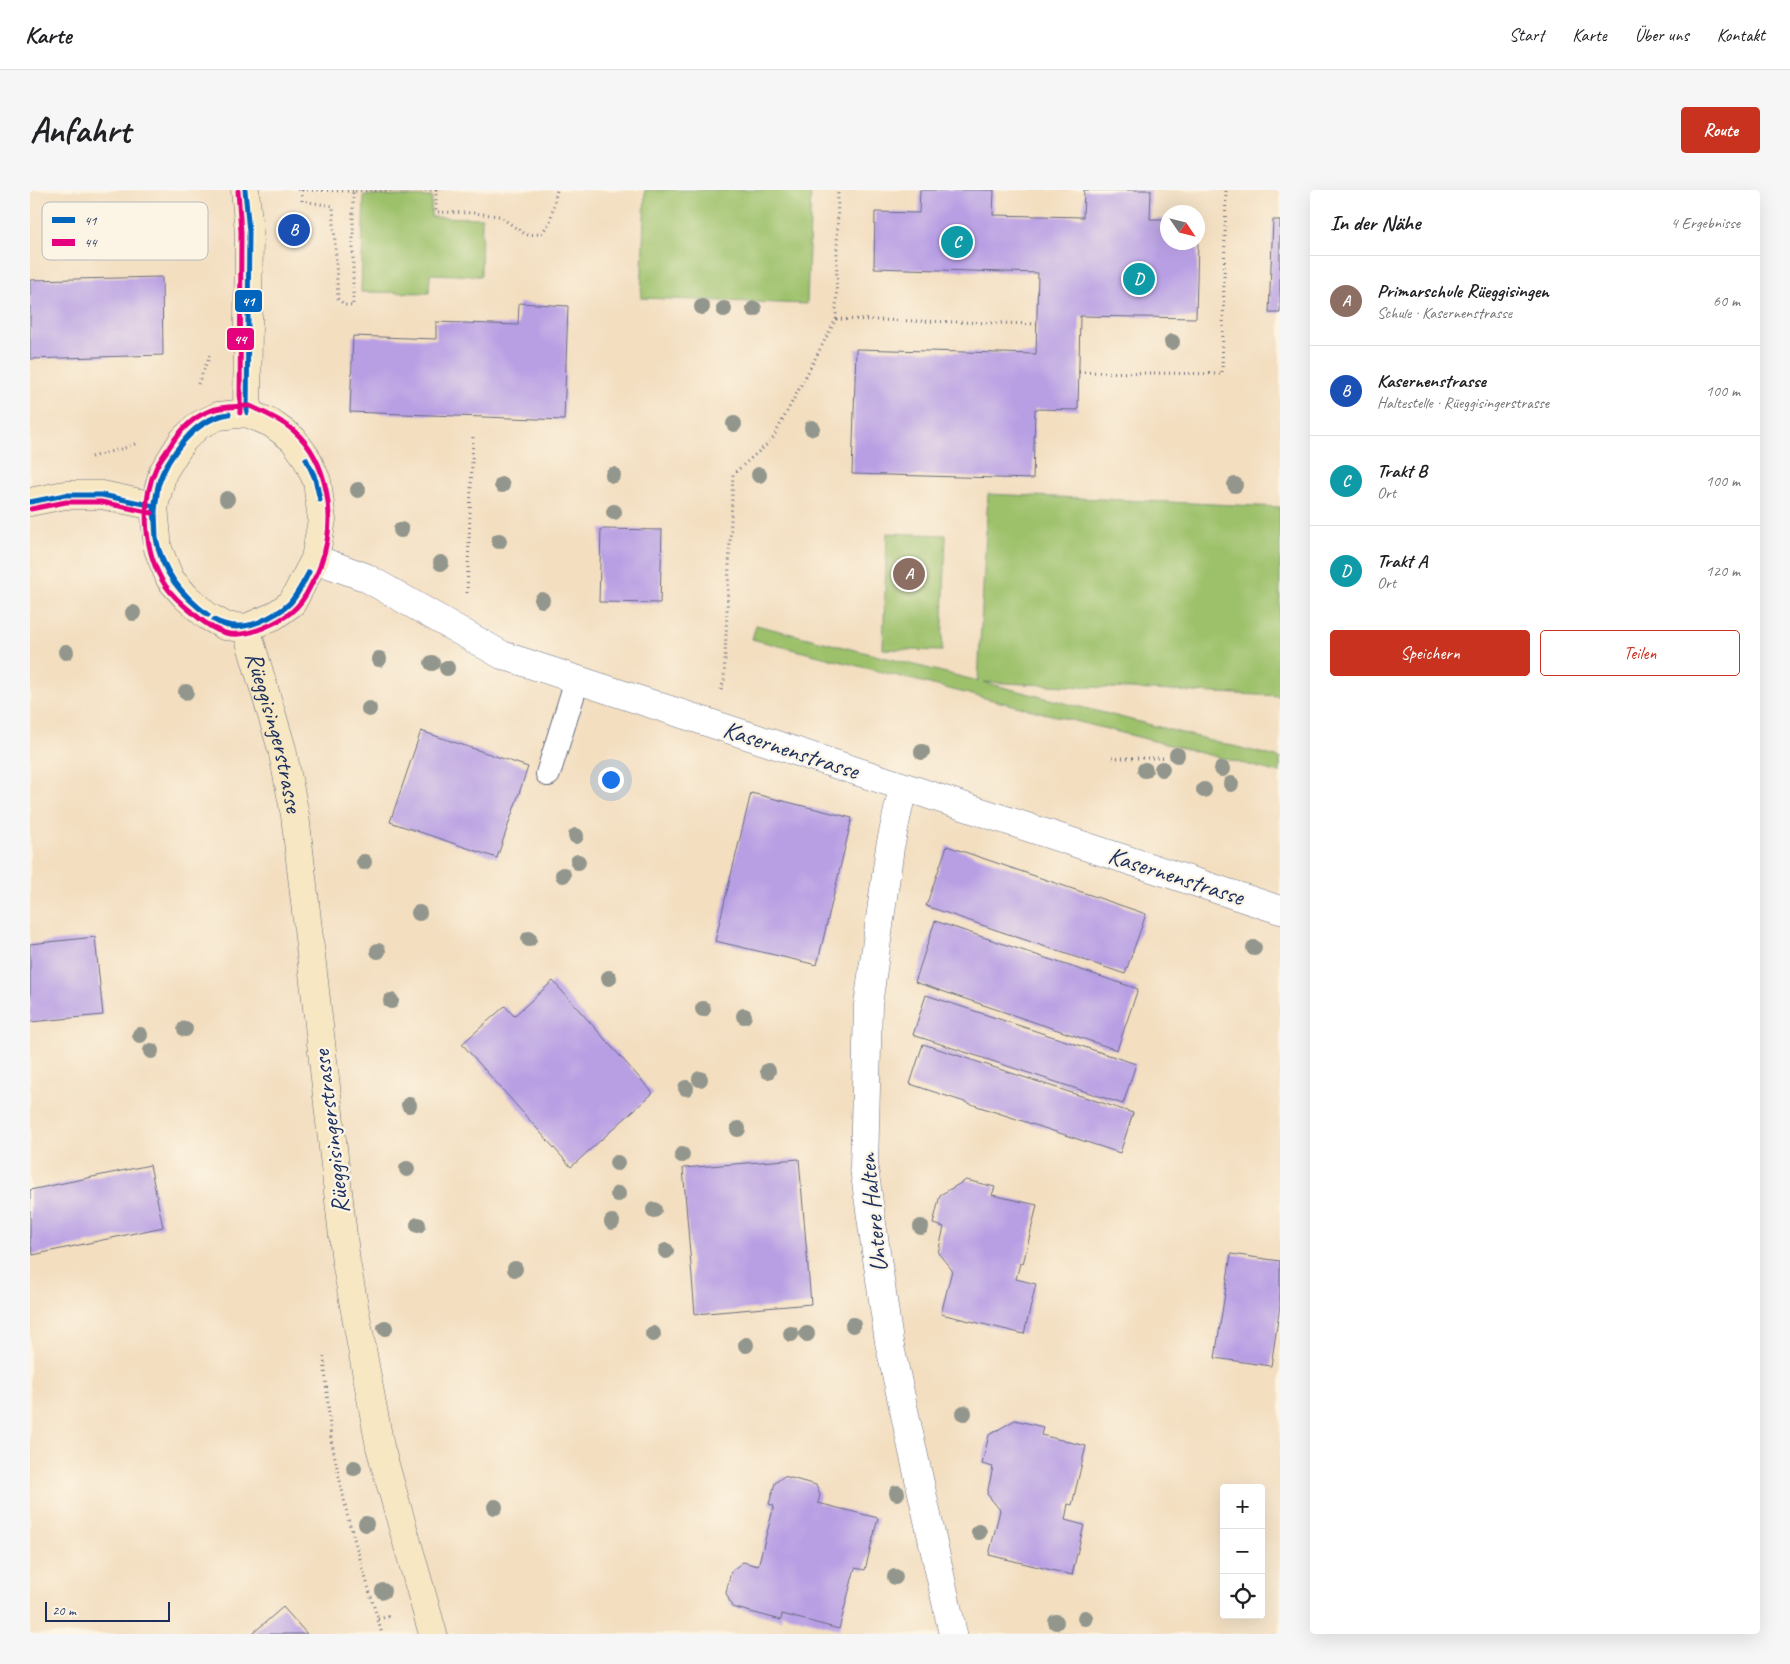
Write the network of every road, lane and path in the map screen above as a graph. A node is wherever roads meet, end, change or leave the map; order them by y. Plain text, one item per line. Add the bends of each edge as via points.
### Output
1 (245, 190) edge
2 (297, 190) edge
3 (302, 190) edge
4 (557, 190) edge
5 (838, 190) edge
6 (1226, 190) edge
7 (354, 191) edge
8 (836, 319) junction
9 (1037, 324) dead end
10 (1079, 372) dead end
11 (247, 413) junction
12 (473, 436) dead end
13 (30, 502) edge
14 (154, 506) junction
15 (315, 559) junction
16 (467, 594) dead end
17 (246, 628) junction
18 (577, 680) junction
19 (720, 694) dead end
20 (1112, 758) dead end
21 (1163, 758) dead end
22 (548, 774) dead end
23 (903, 787) junction
24 (1280, 910) edge
25 (433, 1634) edge
26 (953, 1634) edge

1 - 11 street via 249,232
2 - 3 path
3 - 7 path
3 - 7 path via 302,201 333,206 338,299 353,306
4 - 7 path via 550,222 541,234 526,235 499,216 436,212 436,190
5 - 8 path
6 - 10 path via 1222,374
8 - 9 path
8 - 19 path via 772,440 733,474 724,680
11 - 14 street via 218,416 199,425 183,440 162,472
11 - 15 street via 271,423 292,439 306,457 317,481 322,520
12 - 16 path
13 - 14 street via 66,495 102,495
14 - 17 street via 158,549 170,579 207,616 225,626
15 - 17 street via 292,603 274,616
15 - 18 street, Kasernenstrasse via 365,577 502,655
17 - 25 street, Rüeggisingerstrasse via 282,749 295,815 346,1262 378,1438
18 - 22 lane
18 - 23 street, Kasernenstrasse
20 - 21 path
23 - 24 street, Kasernenstrasse
23 - 26 street, Untere Halten via 890,847 868,1005 864,1168 889,1342

